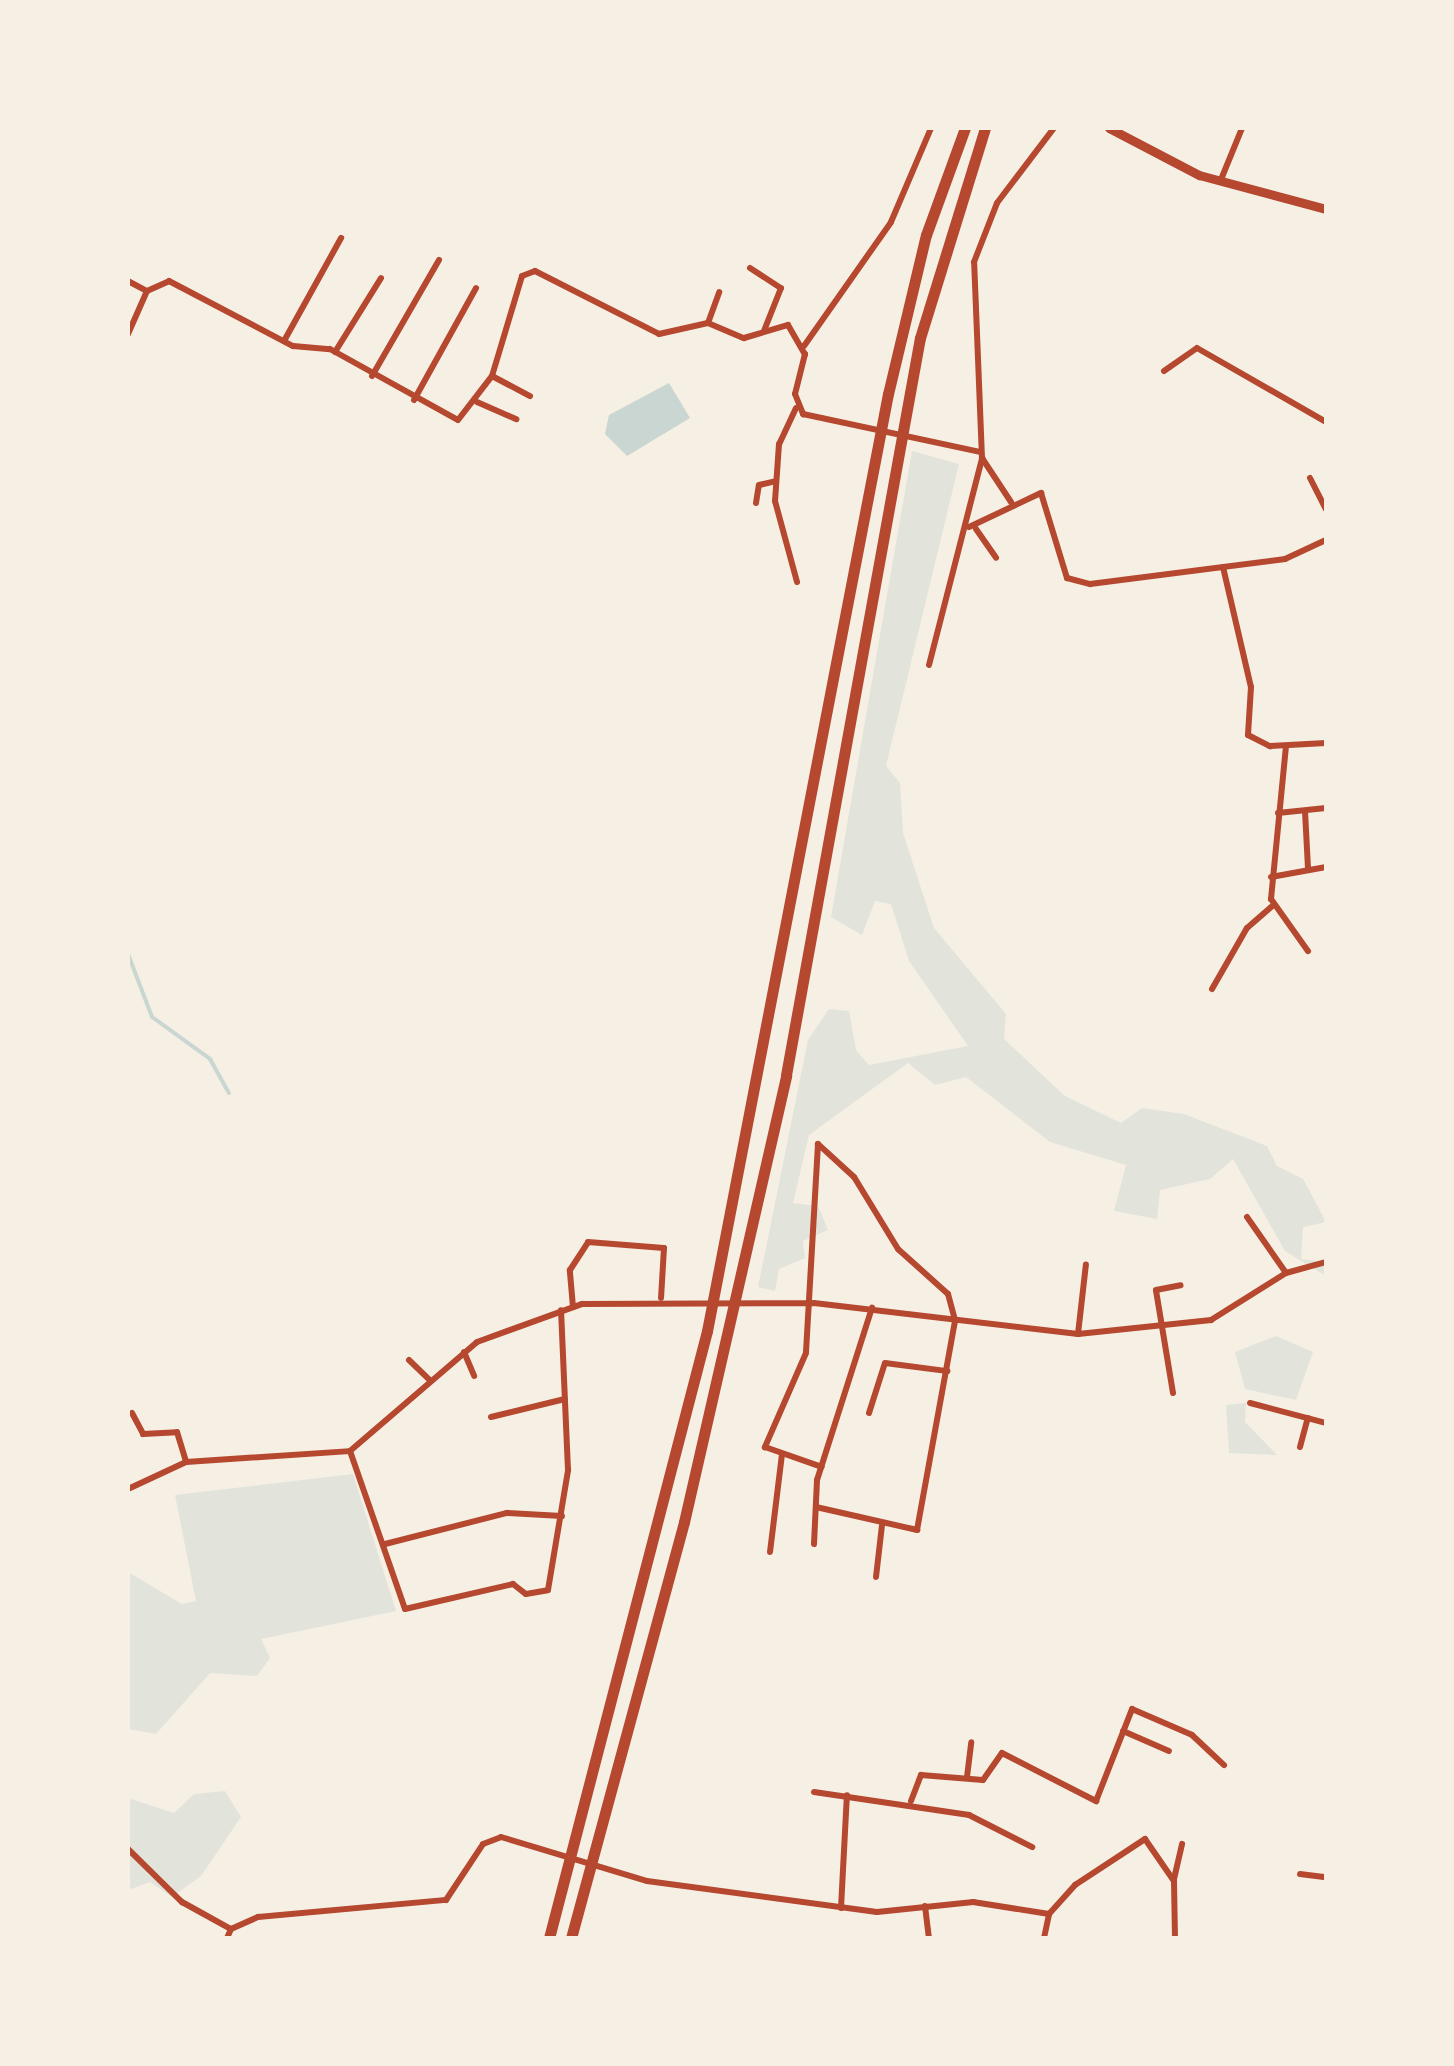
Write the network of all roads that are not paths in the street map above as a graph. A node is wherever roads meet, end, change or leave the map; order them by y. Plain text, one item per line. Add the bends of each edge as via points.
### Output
1 (931, 128) edge
2 (965, 128) edge
3 (986, 128) edge
4 (1054, 128) edge
5 (1109, 128) edge
6 (1242, 128) edge
7 (1220, 182) junction
8 (1326, 210) edge
9 (341, 238) dead end
10 (439, 260) dead end
11 (750, 268) dead end
12 (382, 278) dead end
13 (128, 281) edge
14 (476, 288) dead end
15 (147, 291) junction
16 (719, 292) dead end
17 (708, 323) junction
18 (763, 332) junction
19 (128, 334) edge
20 (284, 341) junction
21 (804, 348) junction
22 (335, 352) junction
23 (1164, 370) dead end
24 (372, 376) junction
25 (492, 376) junction
26 (530, 396) dead end
27 (414, 400) junction
28 (477, 402) junction
29 (796, 406) junction
30 (516, 419) dead end
31 (1325, 423) edge
32 (981, 454) junction
33 (1310, 478) dead end
34 (776, 481) junction
35 (1011, 502) junction
36 (756, 503) dead end
37 (1326, 508) edge
38 (973, 528) junction
39 (1326, 540) edge
40 (996, 558) dead end
41 (1223, 568) junction
42 (796, 582) dead end
43 (929, 665) dead end
44 (1326, 743) edge
45 (1286, 746) junction
46 (1326, 808) edge
47 (1304, 811) junction
48 (1278, 813) junction
49 (1326, 866) edge
50 (1308, 868) junction
51 (1271, 877) junction
52 (1273, 904) junction
53 (1308, 951) dead end
54 (1212, 989) dead end
55 (1247, 1217) dead end
56 (1326, 1262) edge
57 (1086, 1264) dead end
58 (1286, 1273) junction
59 (1181, 1284) dead end
60 (661, 1298) junction
61 (814, 1302) junction
62 (573, 1307) junction
63 (872, 1308) junction
64 (560, 1310) junction
65 (955, 1320) junction
66 (1163, 1326) junction
67 (1078, 1334) junction
68 (464, 1352) junction
69 (410, 1360) dead end
70 (947, 1371) junction
71 (474, 1376) dead end
72 (431, 1381) junction
73 (1173, 1393) dead end
74 (565, 1399) junction
75 (1250, 1404) dead end
76 (132, 1412) dead end
77 (869, 1413) dead end
78 (491, 1417) dead end
79 (1308, 1418) junction
80 (1326, 1423) edge
81 (1300, 1448) dead end
82 (350, 1450) junction
83 (782, 1454) junction
84 (186, 1462) junction
85 (822, 1467) junction
86 (128, 1489) edge
87 (816, 1507) junction
88 (562, 1516) junction
89 (882, 1526) junction
90 (386, 1544) junction
91 (814, 1544) dead end
92 (770, 1552) dead end
93 (876, 1577) dead end
94 (1123, 1731) junction
95 (971, 1742) dead end
96 (1169, 1750) dead end
97 (1224, 1764) dead end
98 (966, 1777) junction
99 (814, 1792) dead end
100 (847, 1795) junction
101 (912, 1801) junction
102 (1182, 1844) dead end
103 (1032, 1848) dead end
104 (128, 1849) edge
105 (1300, 1874) dead end
106 (1326, 1877) edge
107 (1174, 1880) junction
108 (925, 1906) junction
109 (841, 1908) junction
110 (1049, 1914) junction
111 (232, 1928) junction
112 (227, 1938) edge
113 (549, 1938) edge
114 (571, 1938) edge
115 (929, 1938) edge
116 (1044, 1938) edge
117 (1175, 1938) edge

1 - 21 street via 891,222
2 - 113 highway via 926,235 888,394 707,1331
3 - 114 highway via 905,407 777,1113 684,1522
4 - 32 street via 997,204 974,262
5 - 7 main road
6 - 7 street
7 - 8 main road
9 - 20 street
10 - 24 street
11 - 18 street via 781,288
12 - 22 street
13 - 15 street
14 - 27 street
15 - 19 street
15 - 20 street via 160,281 183,286
16 - 17 street
17 - 18 street via 744,338
17 - 25 street via 652,332 532,271 522,276
18 - 21 street via 788,325
20 - 22 street
21 - 29 street
22 - 24 street
23 - 31 street via 1197,348
24 - 27 street
25 - 26 street
25 - 28 street
27 - 28 street via 453,421
28 - 30 street
29 - 32 street via 812,417
29 - 34 street
32 - 35 street
32 - 38 street
33 - 37 street
34 - 36 street via 759,486
34 - 42 street
35 - 38 street
35 - 41 street via 1044,497 1071,582
38 - 40 street
38 - 43 street
39 - 41 street via 1285,559
41 - 45 street via 1251,687 1246,730 1258,744
44 - 45 street
45 - 48 street
46 - 47 street
47 - 48 street
47 - 50 street
48 - 51 street
49 - 50 street
50 - 51 street
51 - 52 street
52 - 53 street
52 - 54 street via 1247,928
55 - 58 street
56 - 58 street
57 - 67 street
58 - 66 street via 1221,1317
59 - 66 street via 1156,1290
60 - 61 street
60 - 62 street
60 - 62 street via 664,1248 588,1242 570,1270
61 - 63 street
61 - 65 street via 808,1205 818,1144 854,1177 898,1249 948,1294
61 - 83 street via 806,1354 766,1445
62 - 64 street
63 - 65 street
63 - 85 street
64 - 68 street
64 - 74 street
65 - 67 street
65 - 70 street
66 - 67 street
66 - 73 street
68 - 71 street
68 - 72 street
69 - 72 street
70 - 77 street via 885,1363
70 - 89 street via 920,1526
72 - 82 street
74 - 78 street
74 - 88 street
75 - 79 street
76 - 84 street via 143,1434 177,1432
79 - 80 street
79 - 81 street
82 - 84 street
82 - 90 street
83 - 85 street
83 - 92 street
84 - 86 street
85 - 87 street
87 - 89 street
87 - 91 street
88 - 90 street via 507,1513
88 - 90 street via 544,1592 513,1584 406,1609
89 - 93 street
94 - 96 street
94 - 97 street via 1136,1709 1196,1738
94 - 98 street via 1096,1801 1002,1753 987,1778
95 - 98 street
98 - 101 street via 921,1775
99 - 100 street
100 - 101 street
100 - 109 street
101 - 103 street via 969,1815
102 - 107 street
104 - 111 street via 182,1902
105 - 106 street
107 - 110 street via 1163,1854 1139,1840
107 - 117 street
108 - 109 street
108 - 110 street
108 - 115 street
109 - 111 street via 647,1881 501,1836 483,1844 446,1900 258,1918
110 - 116 street
111 - 112 street

